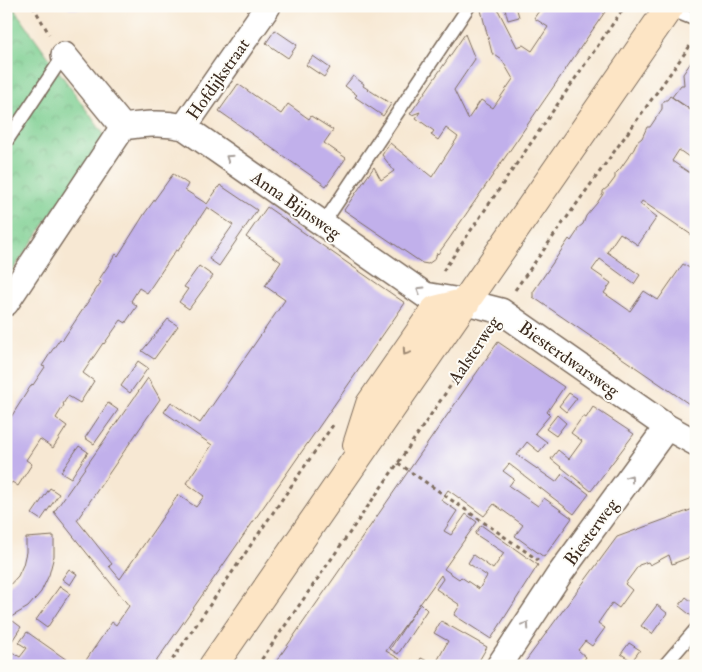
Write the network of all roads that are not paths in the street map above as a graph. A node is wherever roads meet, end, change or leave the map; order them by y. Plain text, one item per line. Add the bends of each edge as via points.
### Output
1 (268, 6) edge
2 (469, 6) edge
3 (669, 7) edge
4 (696, 20) edge
5 (64, 55) joint
6 (123, 127) junction
7 (184, 127) junction
8 (6, 142) edge
9 (323, 224) junction
10 (466, 302) junction
11 (6, 303) edge
12 (667, 427) junction
13 (696, 443) edge
14 (696, 629) edge
15 (213, 666) edge
16 (499, 666) edge
17 (664, 666) edge

1 - 7 street, Hofdijkstraat
2 - 9 lane
3 - 4 lane
3 - 10 main road, Aalsterweg
5 - 6 street
5 - 8 lane
6 - 7 street, Anna Bijnsweg via 148,123
6 - 11 street
9 -> 7 street, Anna Bijnsweg
10 -> 9 street, Anna Bijnsweg via 425,295
10 - 12 street, Biesterdwarsweg via 501,311
10 - 15 main road, Aalsterweg via 435,310 418,333 370,404 348,472
12 - 13 street
16 -> 12 street, Biesterweg
14 - 17 lane

